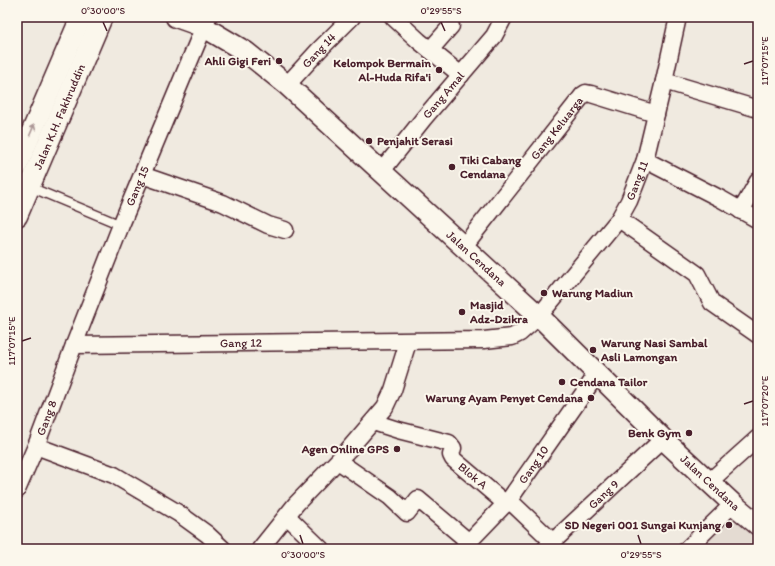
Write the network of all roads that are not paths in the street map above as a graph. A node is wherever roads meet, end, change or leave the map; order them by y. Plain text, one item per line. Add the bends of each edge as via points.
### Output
1 (80, 17) edge
2 (102, 17) edge
3 (176, 17) edge
4 (352, 17) edge
5 (393, 17) edge
6 (504, 17) edge
7 (678, 17) edge
8 (206, 22) edge
9 (451, 26) dead end
10 (430, 50) junction
11 (461, 75) junction
12 (664, 81) junction
13 (287, 85) junction
14 (758, 108) edge
15 (656, 114) junction
16 (645, 160) junction
17 (17, 166) edge
18 (382, 172) junction
19 (142, 175) junction
20 (758, 181) edge
21 (29, 187) junction
22 (741, 211) junction
23 (17, 216) edge
24 (619, 219) junction
25 (758, 220) edge
26 (121, 225) junction
27 (285, 230) dead end
28 (464, 246) junction
29 (539, 316) junction
30 (758, 335) edge
31 (408, 342) junction
32 (74, 345) junction
33 (597, 374) junction
34 (373, 422) junction
35 (758, 438) edge
36 (663, 439) junction
37 (36, 446) junction
38 (338, 461) junction
39 (708, 482) junction
40 (17, 490) edge
41 (508, 502) junction
42 (733, 504) junction
43 (287, 516) junction
44 (758, 525) edge
45 (466, 545) edge
46 (549, 545) edge
47 (224, 549) edge
48 (260, 549) edge
49 (321, 549) edge
50 (687, 549) edge

17 -> 1 street, Jalan K.H. Fakhruddin
2 - 21 street, Jalan K.H. Fakhruddin
3 - 8 street, Jalan Cendana
4 - 13 street, Gang 14
5 - 10 street
6 - 11 street, Gang Amal via 494,36
7 - 12 street, Gang 11
8 - 13 street, Jalan Cendana
8 - 19 street, Gang 15
9 - 10 street
10 - 11 street
11 - 18 street, Gang Amal
12 - 14 street
12 - 15 street, Gang 11
13 - 18 street, Jalan Cendana
15 - 16 street, Gang 11
15 - 28 street, Gang Keluarga via 588,93 583,95
16 - 22 street
16 - 24 street, Gang 11
18 - 28 street, Jalan Cendana
19 - 26 street, Gang 15
19 - 27 street via 223,203 268,225
20 - 22 street
21 - 23 street, Jalan K.H. Fakhruddin
21 - 26 lane
22 - 25 street
24 - 29 street, Gang 11
24 - 30 street via 697,274 712,303
26 - 32 street, Gang 15
28 - 29 street, Jalan Cendana
29 - 31 street, Gang 12 via 512,337
29 - 33 street, Jalan Cendana
31 - 32 street, Gang 12
31 - 34 street via 393,390
32 - 37 street, Gang 8
33 - 36 street, Jalan Cendana
33 - 41 street, Gang 10
34 - 38 street
34 - 41 street, Blok A via 449,443 453,459
35 - 39 street
36 - 39 street, Jalan Cendana
36 - 46 street, Gang 9
37 - 40 street, Gang 8
37 - 47 street via 114,475 178,513
38 - 43 street
38 - 45 street via 390,497 407,513 418,498
39 - 42 street, Jalan Cendana
41 - 45 street, Gang 10
41 - 46 street, Blok A
42 - 44 street, Jalan Cendana
42 - 50 street
43 - 48 street
43 - 49 street

